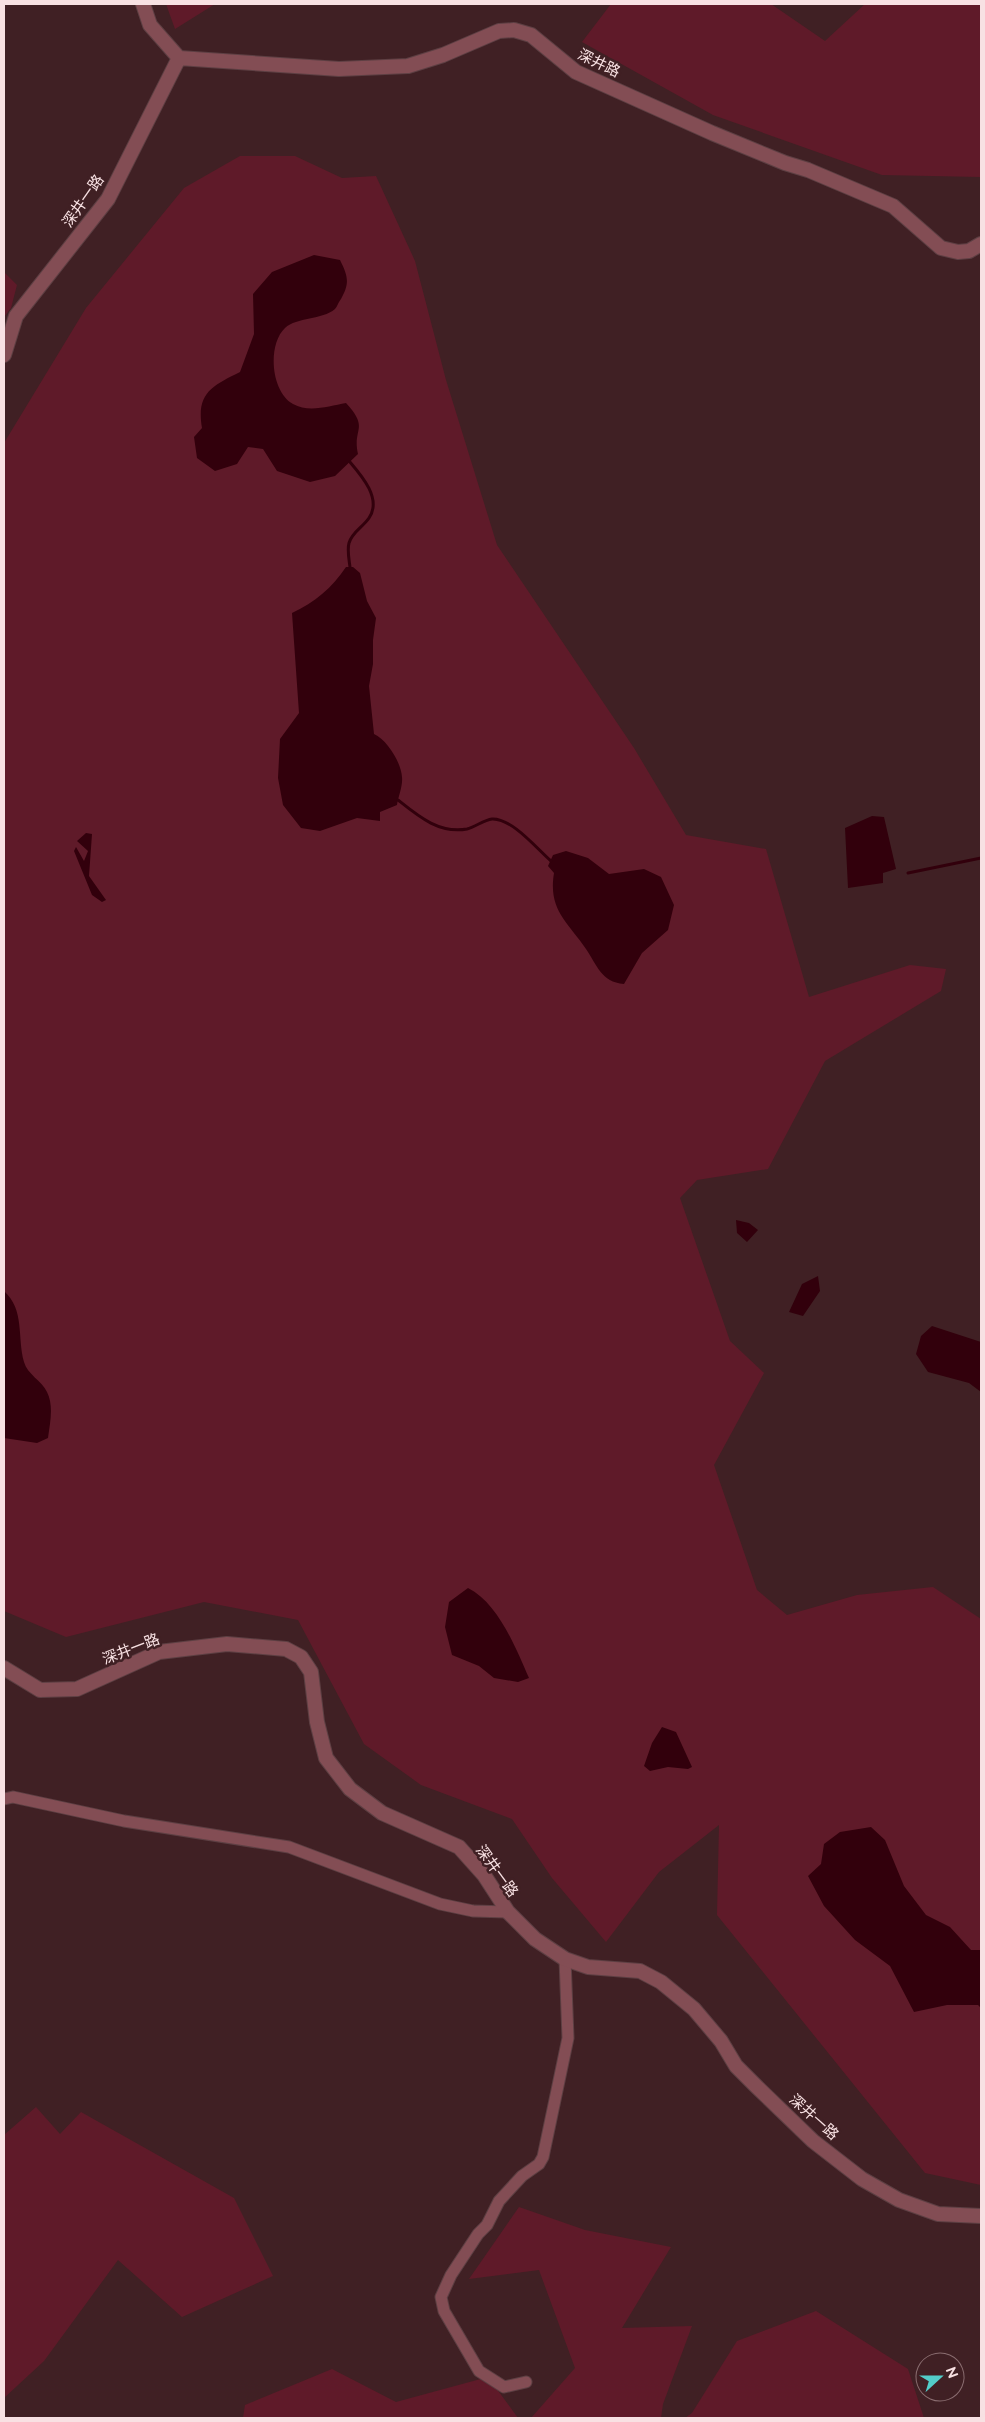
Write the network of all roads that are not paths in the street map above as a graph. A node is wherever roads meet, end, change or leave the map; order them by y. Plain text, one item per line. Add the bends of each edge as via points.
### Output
1 (143, 4) edge
2 (179, 58) junction
3 (981, 244) edge
4 (4, 355) edge
5 (4, 1668) edge
6 (4, 1799) edge
7 (508, 1912) junction
8 (565, 1959) junction
9 (981, 2216) edge
10 (526, 2382) dead end

1 - 2 street via 150,25
2 - 3 street, 深井路 via 339,69 408,66 499,31 514,30 531,35 576,72 712,133 893,206 940,248 969,251
2 - 4 street, 深井一路 via 108,199 16,316
5 - 7 street, 深井一路 via 40,1690 77,1689 159,1652 227,1644 286,1649 301,1657 311,1672 317,1722 326,1758 350,1789 382,1814 459,1847 484,1874
6 - 7 street via 13,1797 124,1821 289,1847 440,1904 473,1911
7 - 8 street, 深井一路 via 535,1939
8 - 9 street, 深井一路 via 588,1967 640,1971 661,1982 694,2009 721,2041 736,2066 813,2141 862,2179 899,2200 938,2214
8 - 10 street via 568,2038 543,2157 499,2201 441,2297 444,2311 479,2371 504,2387

